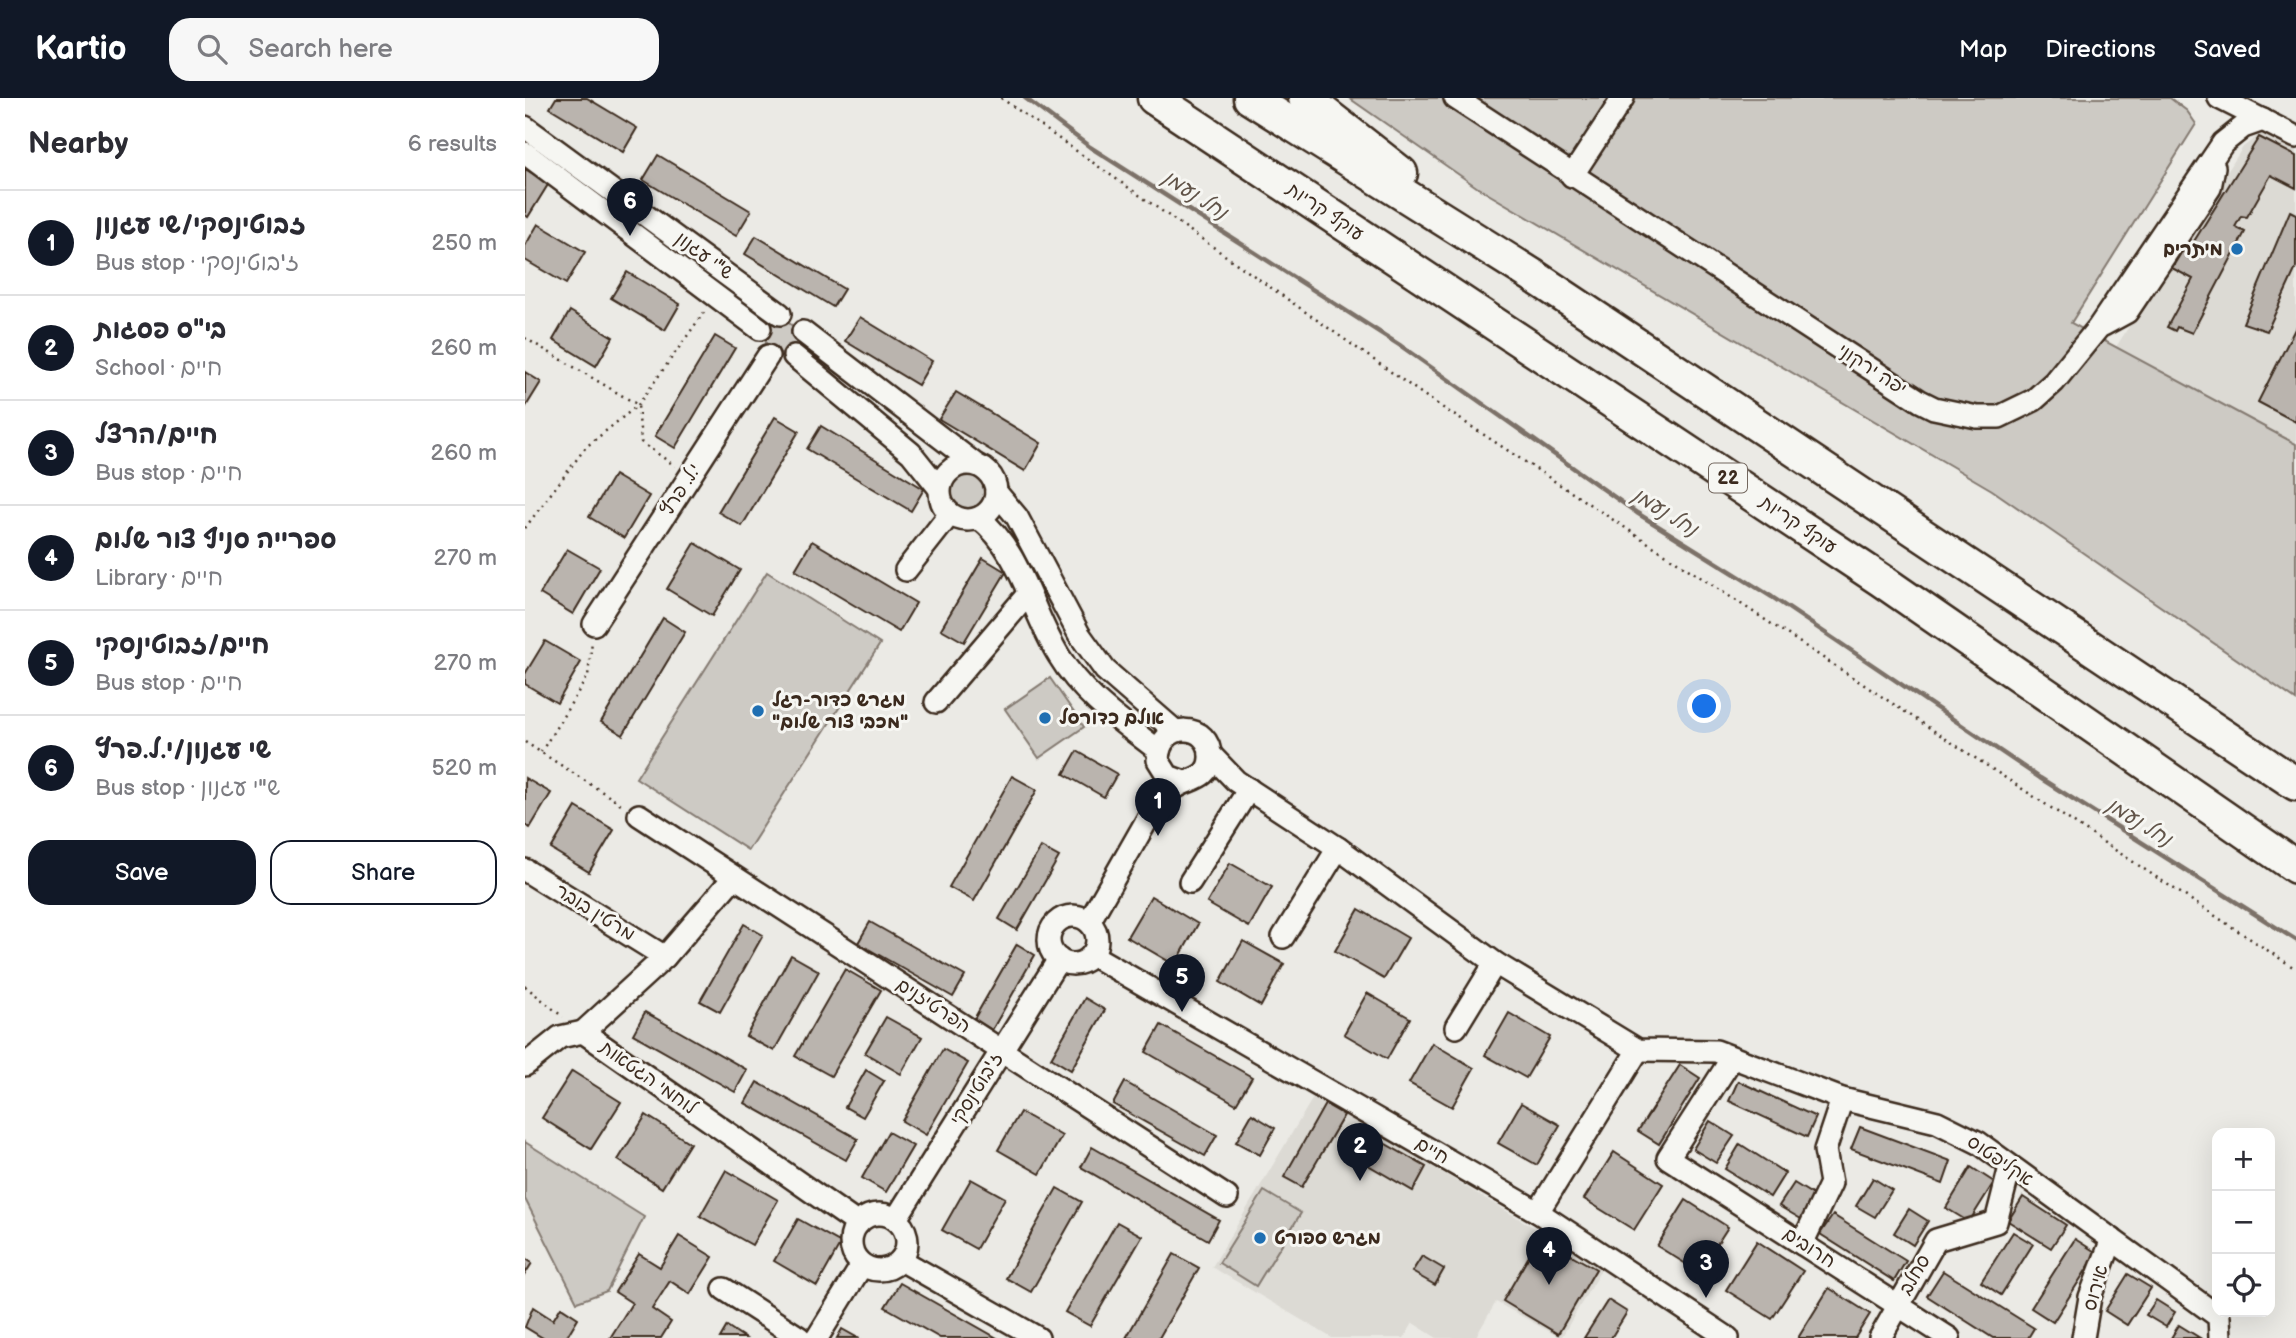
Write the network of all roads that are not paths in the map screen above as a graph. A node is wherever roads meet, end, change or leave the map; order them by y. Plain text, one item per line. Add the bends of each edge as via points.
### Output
1 (1154, 98) edge
2 (1250, 98) edge
3 (1305, 98) edge
4 (1455, 98) edge
5 (1623, 98) edge
6 (2222, 99) edge
7 (2263, 120) junction
8 (525, 127) edge
9 (2296, 136) edge
10 (2221, 146) junction
11 (525, 153) edge
12 (1572, 176) junction
13 (1532, 275) junction
14 (780, 314) junction
15 (759, 329) junction
16 (803, 331) junction
17 (768, 356) junction
18 (794, 356) junction
19 (975, 464) junction
20 (939, 488) junction
21 (996, 492) junction
22 (950, 514) junction
23 (979, 518) junction
24 (907, 570) dead end
25 (1027, 594) junction
26 (594, 624) road end
27 (936, 702) dead end
28 (1175, 731) junction
29 (1210, 754) junction
30 (1160, 760) junction
31 (1192, 779) junction
32 (2296, 784) edge
33 (1242, 785) junction
34 (1154, 806) junction
35 (639, 815) road end
36 (1338, 848) junction
37 (2296, 867) edge
38 (525, 870) edge
39 (734, 877) junction
40 (1190, 882) dead end
41 (1089, 922) junction
42 (1283, 937) dead end
43 (1092, 955) junction
44 (665, 957) junction
45 (1059, 959) junction
46 (1495, 962) junction
47 (1456, 1027) dead end
48 (583, 1032) junction
49 (1639, 1050) junction
50 (1001, 1051) junction
51 (1732, 1058) junction
52 (525, 1065) edge
53 (1842, 1099) junction
54 (2010, 1167) junction
55 (1227, 1197) dead end
56 (1538, 1212) junction
57 (895, 1219) junction
58 (858, 1224) junction
59 (2112, 1239) junction
60 (1802, 1244) junction
61 (901, 1260) junction
62 (862, 1265) junction
63 (725, 1289) dead end
64 (1898, 1305) junction
65 (800, 1338) edge
66 (817, 1338) edge
67 (1038, 1338) edge
68 (1728, 1338) edge
69 (1880, 1338) edge
70 (1949, 1338) edge
71 (2083, 1338) edge
72 (2220, 1338) edge

1 - 37 highway, עוקף קריות / 22 via 1881,580
2 - 13 highway
3 - 13 highway
4 - 12 street, יפה ירקוני
5 - 12 street
6 - 7 street
6 - 10 street
7 - 9 street
7 - 10 street, יפה ירקוני via 2243,127
8 - 14 street, ש"י עגנון
10 - 12 street, יפה ירקוני via 2098,328 2054,382 2019,409 1999,417 1934,408
11 - 15 street, ש"י עגנון
13 - 32 highway
14 - 15 street via 768,318
14 - 16 street via 792,317
15 - 17 street via 758,341
16 - 18 street via 803,344
16 - 19 street
17 - 18 street via 781,360
17 - 26 street, י.ל. פרץ
18 - 20 street via 911,453
19 - 20 street via 948,471
19 - 21 street via 990,475
20 - 22 street via 943,507
21 - 23 street via 991,508
21 - 28 street via 1017,517 1054,590 1105,670
22 - 23 street via 964,520
22 - 24 street
23 - 25 street via 1002,540
25 - 27 street
25 - 30 street via 1074,678
28 - 29 street via 1202,736
28 - 30 street via 1161,743
29 - 31 street via 1206,771
29 - 33 street
30 - 31 street via 1168,776
30 - 34 street
31 - 33 street
31 - 34 street
33 - 36 street
33 - 40 street
34 - 41 street
35 - 39 street, הפרטיזנים
36 - 42 street
36 - 46 street
38 - 44 street, מרטין בובר
39 - 44 street, לוחמי הגטאות
39 - 50 street, הפרטיזנים
41 - 43 street via 1097,937
41 - 45 street via 1073,916 1052,928 1050,945
43 - 45 street via 1076,963
43 - 56 street, חיים
44 - 48 street, לוחמי הגטאות
45 - 50 street, ז'בוטינסקי
46 - 47 street
46 - 49 street
48 - 52 street via 559,1037
48 - 58 street, לוחמי הגטאות
49 - 51 street, אקליפטוס via 1699,1048
49 - 56 street
50 - 55 street, הפרטיזנים
50 - 57 street, ז'בוטינסקי
51 - 53 street, אקליפטוס
51 - 60 street, חרובים via 1668,1158
53 - 54 street, אקליפטוס via 1937,1122 1979,1143
53 - 60 street via 1825,1150 1831,1184
54 - 59 street, אקליפטוס
54 - 64 street, סחלב via 1996,1222 1936,1240
56 - 68 street, חיים
57 - 58 street via 876,1214
57 - 61 street via 908,1243
58 - 62 street via 852,1250
59 - 71 street, אירוס via 2090,1297
59 - 72 street, אקליפטוס via 2219,1317
60 - 64 street, חרובים
61 - 62 street via 883,1270
61 - 67 street
62 - 66 street
63 - 65 street
64 - 69 street
64 - 70 street, חרובים

